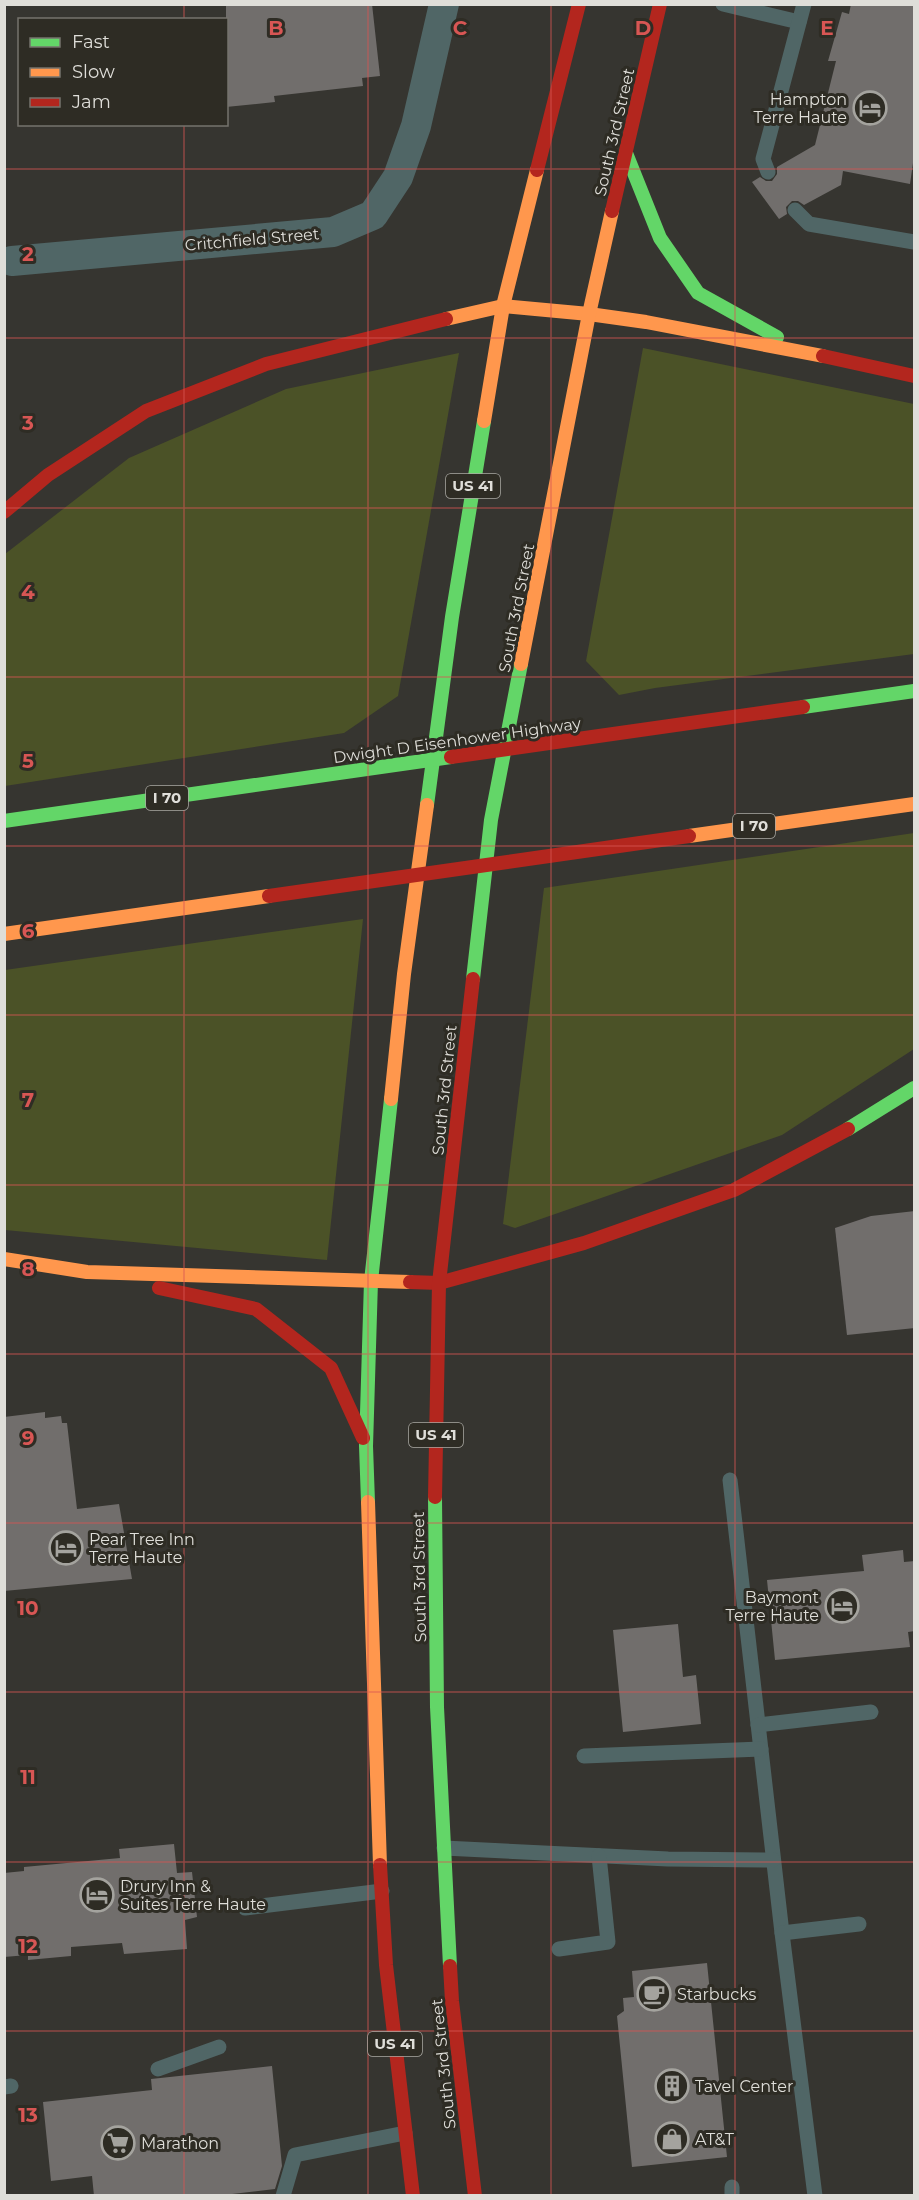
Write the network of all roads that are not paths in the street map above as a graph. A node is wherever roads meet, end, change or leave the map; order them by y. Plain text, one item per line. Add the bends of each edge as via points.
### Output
1 (444, 4) edge
2 (579, 4) edge
3 (660, 4) edge
4 (723, 4) edge
5 (804, 4) edge
6 (799, 22) junction
7 (626, 153) junction
8 (768, 172) dead end
9 (795, 210) dead end
10 (915, 242) edge
11 (12, 261) dead end
12 (503, 306) junction
13 (589, 314) junction
14 (805, 352) junction
15 (915, 376) edge
16 (4, 512) edge
17 (915, 691) edge
18 (915, 804) edge
19 (4, 821) edge
20 (4, 933) edge
21 (915, 1088) edge
22 (4, 1258) edge
23 (87, 1272) junction
24 (371, 1281) junction
25 (439, 1283) junction
26 (366, 1446) junction
27 (730, 1480) dead end
28 (871, 1712) dead end
29 (758, 1725) junction
30 (761, 1749) junction
31 (584, 1756) dead end
32 (444, 1848) junction
33 (599, 1856) junction
34 (773, 1860) junction
35 (382, 1891) junction
36 (246, 1908) dead end
37 (859, 1924) dead end
38 (782, 1932) junction
39 (559, 1949) dead end
40 (219, 2047) dead end
41 (158, 2069) dead end
42 (405, 2133) junction
43 (283, 2196) edge
44 (413, 2196) edge
45 (475, 2196) edge
46 (815, 2196) edge

1 - 11 street, Critchfield Street via 416,126 398,177 373,215 333,232
2 - 12 highway, US 41
3 - 7 highway, South 3rd Street / US 41
4 - 6 lane
5 - 6 lane
6 - 8 lane via 763,159
7 - 13 highway, South 3rd Street / US 41
7 - 14 highway via 660,238 698,293
9 - 10 lane via 809,224
12 - 13 highway
12 - 16 highway via 266,363 146,411 48,474
12 - 24 highway, US 41 via 449,640 404,974
13 - 14 highway
13 - 25 highway, South 3rd Street / US 41 via 491,820
14 - 15 highway
17 - 19 highway, Dwight D Eisenhower Highway / I 70
18 - 20 highway, I 70
21 - 25 highway via 837,1136 734,1190 584,1243
22 - 23 highway
23 - 24 highway
23 - 26 highway via 256,1309 331,1368
24 - 25 highway
24 - 26 highway, US 41
25 - 32 highway, South 3rd Street / US 41 via 434,1526
26 - 35 highway, US 41
27 - 29 lane
28 - 29 lane
29 - 30 lane
30 - 31 lane
30 - 34 lane
32 - 33 lane
32 - 45 highway, South 3rd Street / US 41 via 452,2001
33 - 34 lane
33 - 39 lane via 608,1942
34 - 38 lane
35 - 36 lane
35 - 42 highway, US 41 via 386,1965
37 - 38 lane
38 - 46 lane
40 - 41 lane
42 - 43 lane via 295,2155
42 - 44 highway, US 41

